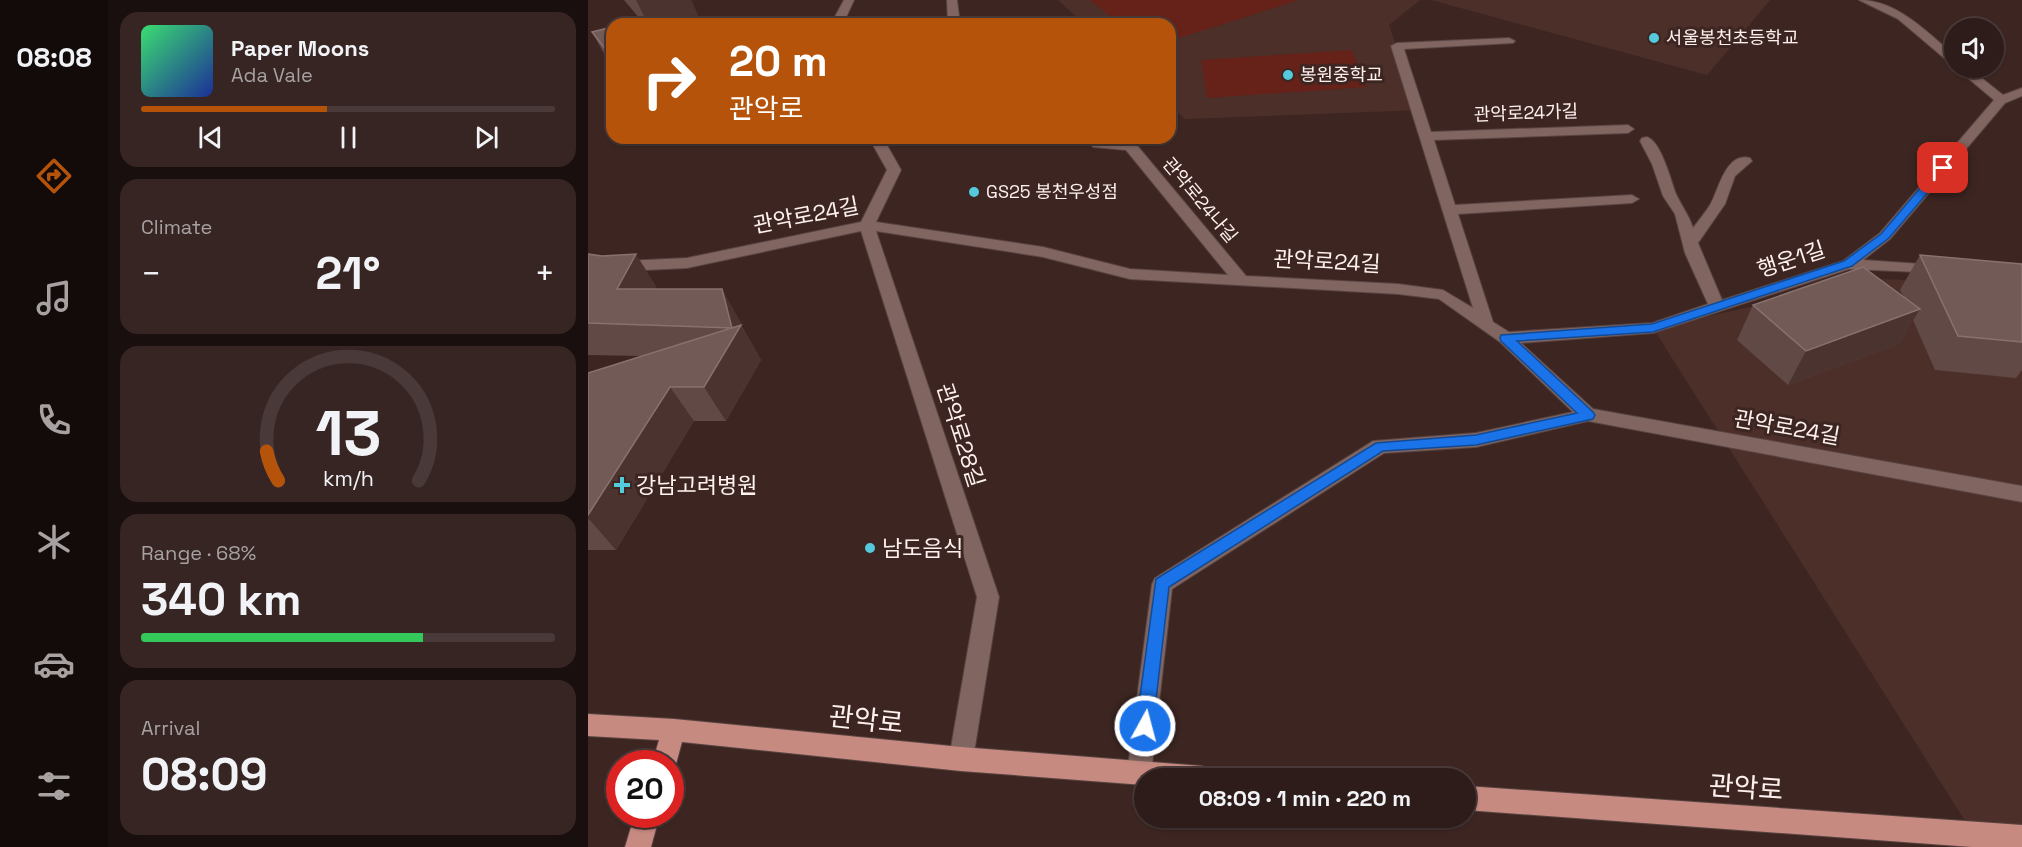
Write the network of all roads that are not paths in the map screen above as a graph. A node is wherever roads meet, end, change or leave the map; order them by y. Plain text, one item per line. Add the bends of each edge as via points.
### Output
1 (849, 0) edge
2 (952, 0) edge
3 (1864, 0) edge
4 (840, 18) edge
5 (954, 18) edge
6 (1509, 41) dead end
7 (1944, 53) edge
8 (1974, 78) edge
9 (2022, 92) edge
10 (2001, 100) junction
11 (1628, 129) dead end
12 (1426, 136) junction
13 (1647, 141) dead end
14 (879, 144) edge
15 (1098, 144) edge
16 (1745, 161) dead end
17 (1632, 199) dead end
18 (1450, 210) junction
19 (867, 225) junction
20 (1690, 243) junction
21 (588, 263) edge
22 (1848, 264) junction
23 (1952, 271) edge
24 (1242, 280) junction
25 (1717, 307) junction
26 (1486, 324) junction
27 (1506, 338) junction
28 (1588, 415) junction
29 (2022, 494) edge
30 (588, 725) edge
31 (674, 730) junction
32 (668, 750) edge
33 (962, 759) junction
34 (1140, 768) edge
35 (1134, 774) edge
36 (1476, 799) edge
37 (644, 828) edge
38 (2022, 838) edge
39 (1977, 841) edge
40 (638, 847) edge

1 - 4 lane
2 - 5 lane
3 - 7 lane via 1902,17
6 - 12 lane via 1397,46
8 - 10 lane
9 - 10 lane, 행운1길
10 - 22 lane, 행운1길 via 1885,236
11 - 12 lane, 관악로24가길
12 - 18 lane
13 - 20 lane via 1682,214
14 - 19 lane via 894,170
15 - 24 lane, 관악로24나길 via 1130,146
16 - 20 lane via 1729,174 1718,204
17 - 18 lane
18 - 26 lane
19 - 21 lane, 관악로24길 via 687,263 605,267
19 - 24 lane, 관악로24길 via 1043,252 1130,274
19 - 33 lane, 관악로28길 via 988,597
20 - 25 lane
22 - 23 lane
22 - 25 lane, 행운1길
24 - 26 lane, 관악로24길 via 1398,289 1443,296
25 - 27 lane, 행운1길 via 1653,328
26 - 27 lane, 관악로24길
27 - 28 lane, 관악로24길
28 - 29 lane, 관악로24길
28 - 34 lane via 1476,440 1380,446 1162,584
30 - 31 main road, 관악로
31 - 32 main road
31 - 33 main road, 관악로
33 - 35 main road, 관악로
36 - 39 main road, 관악로
37 - 40 main road
38 - 39 main road, 관악로

